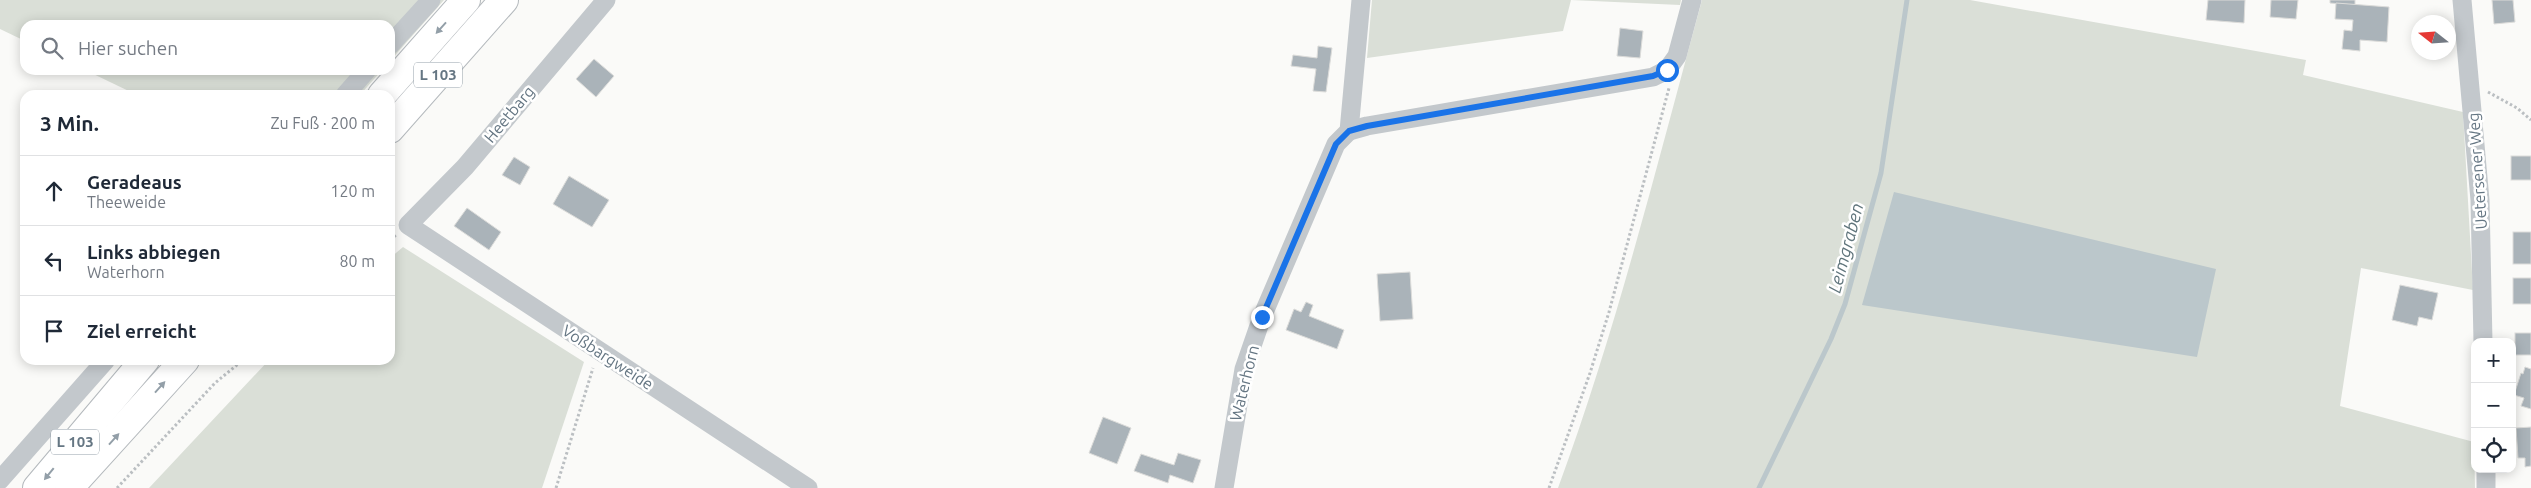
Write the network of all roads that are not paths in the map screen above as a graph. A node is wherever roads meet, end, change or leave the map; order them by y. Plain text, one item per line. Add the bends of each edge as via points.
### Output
1 (430, 0) edge
2 (466, 0) edge
3 (504, 0) edge
4 (606, 0) edge
5 (1361, 0) edge
6 (1692, 0) edge
7 (2462, 0) edge
8 (395, 39) edge
9 (363, 75) edge
10 (349, 90) edge
11 (386, 90) edge
12 (395, 122) edge
13 (1349, 131) junction
14 (408, 225) joint
15 (2483, 338) edge
16 (102, 365) edge
17 (141, 365) edge
18 (181, 365) edge
19 (2486, 473) edge
20 (0, 480) edge
21 (37, 488) edge
22 (70, 488) edge
23 (808, 488) edge
24 (1224, 488) edge
25 (2486, 488) edge

1 - 8 street
2 -> 11 highway, L 103
3 - 12 highway, L 103
4 - 14 street, Heetbarg via 465,166
5 - 13 street
6 - 13 street via 1677,56 1667,70 1653,76
7 - 15 street, Uetersener Weg via 2480,200
9 - 10 street
13 - 24 street, Waterhorn via 1336,144 1262,317 1244,369
14 - 23 street, Voßbargweide
16 - 20 street
17 -> 21 highway, L 103
22 -> 18 highway, L 103
19 - 25 street

